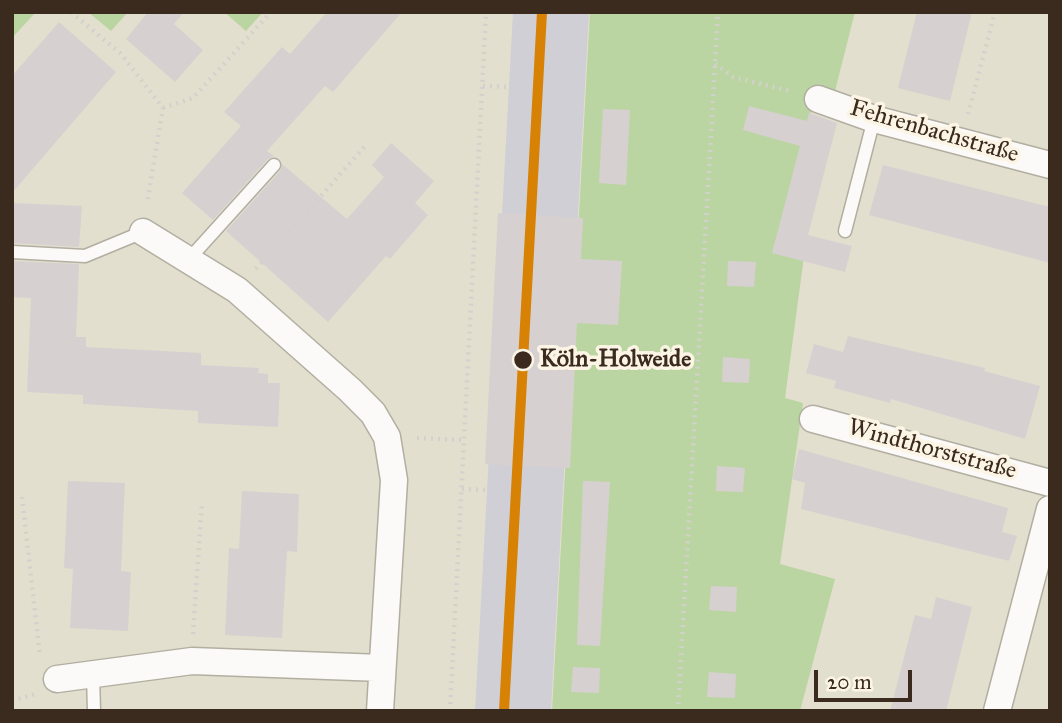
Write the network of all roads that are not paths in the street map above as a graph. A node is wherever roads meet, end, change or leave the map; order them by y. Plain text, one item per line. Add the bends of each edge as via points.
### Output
1 (818, 99) road end
2 (874, 120) junction
3 (274, 165) dead end
4 (1050, 165) edge
5 (845, 230) dead end
6 (143, 232) joint
7 (12, 251) edge
8 (190, 258) junction
9 (813, 419) dead end
10 (1050, 483) edge
11 (1050, 509) edge
12 (382, 668) junction
13 (93, 675) junction
14 (57, 678) road end
15 (94, 711) edge
16 (380, 711) edge
17 (998, 711) edge

1 - 2 street, Fehrenbachstraße
2 - 4 street, Fehrenbachstraße
2 - 5 lane
3 - 8 lane
6 - 7 lane via 85,256
6 - 8 street
8 - 12 street via 237,290 350,390 373,413 387,437 394,480
9 - 10 street, Windthorststraße
11 - 17 street
12 - 13 street via 191,661
12 - 16 street
13 - 14 street
13 - 15 lane

